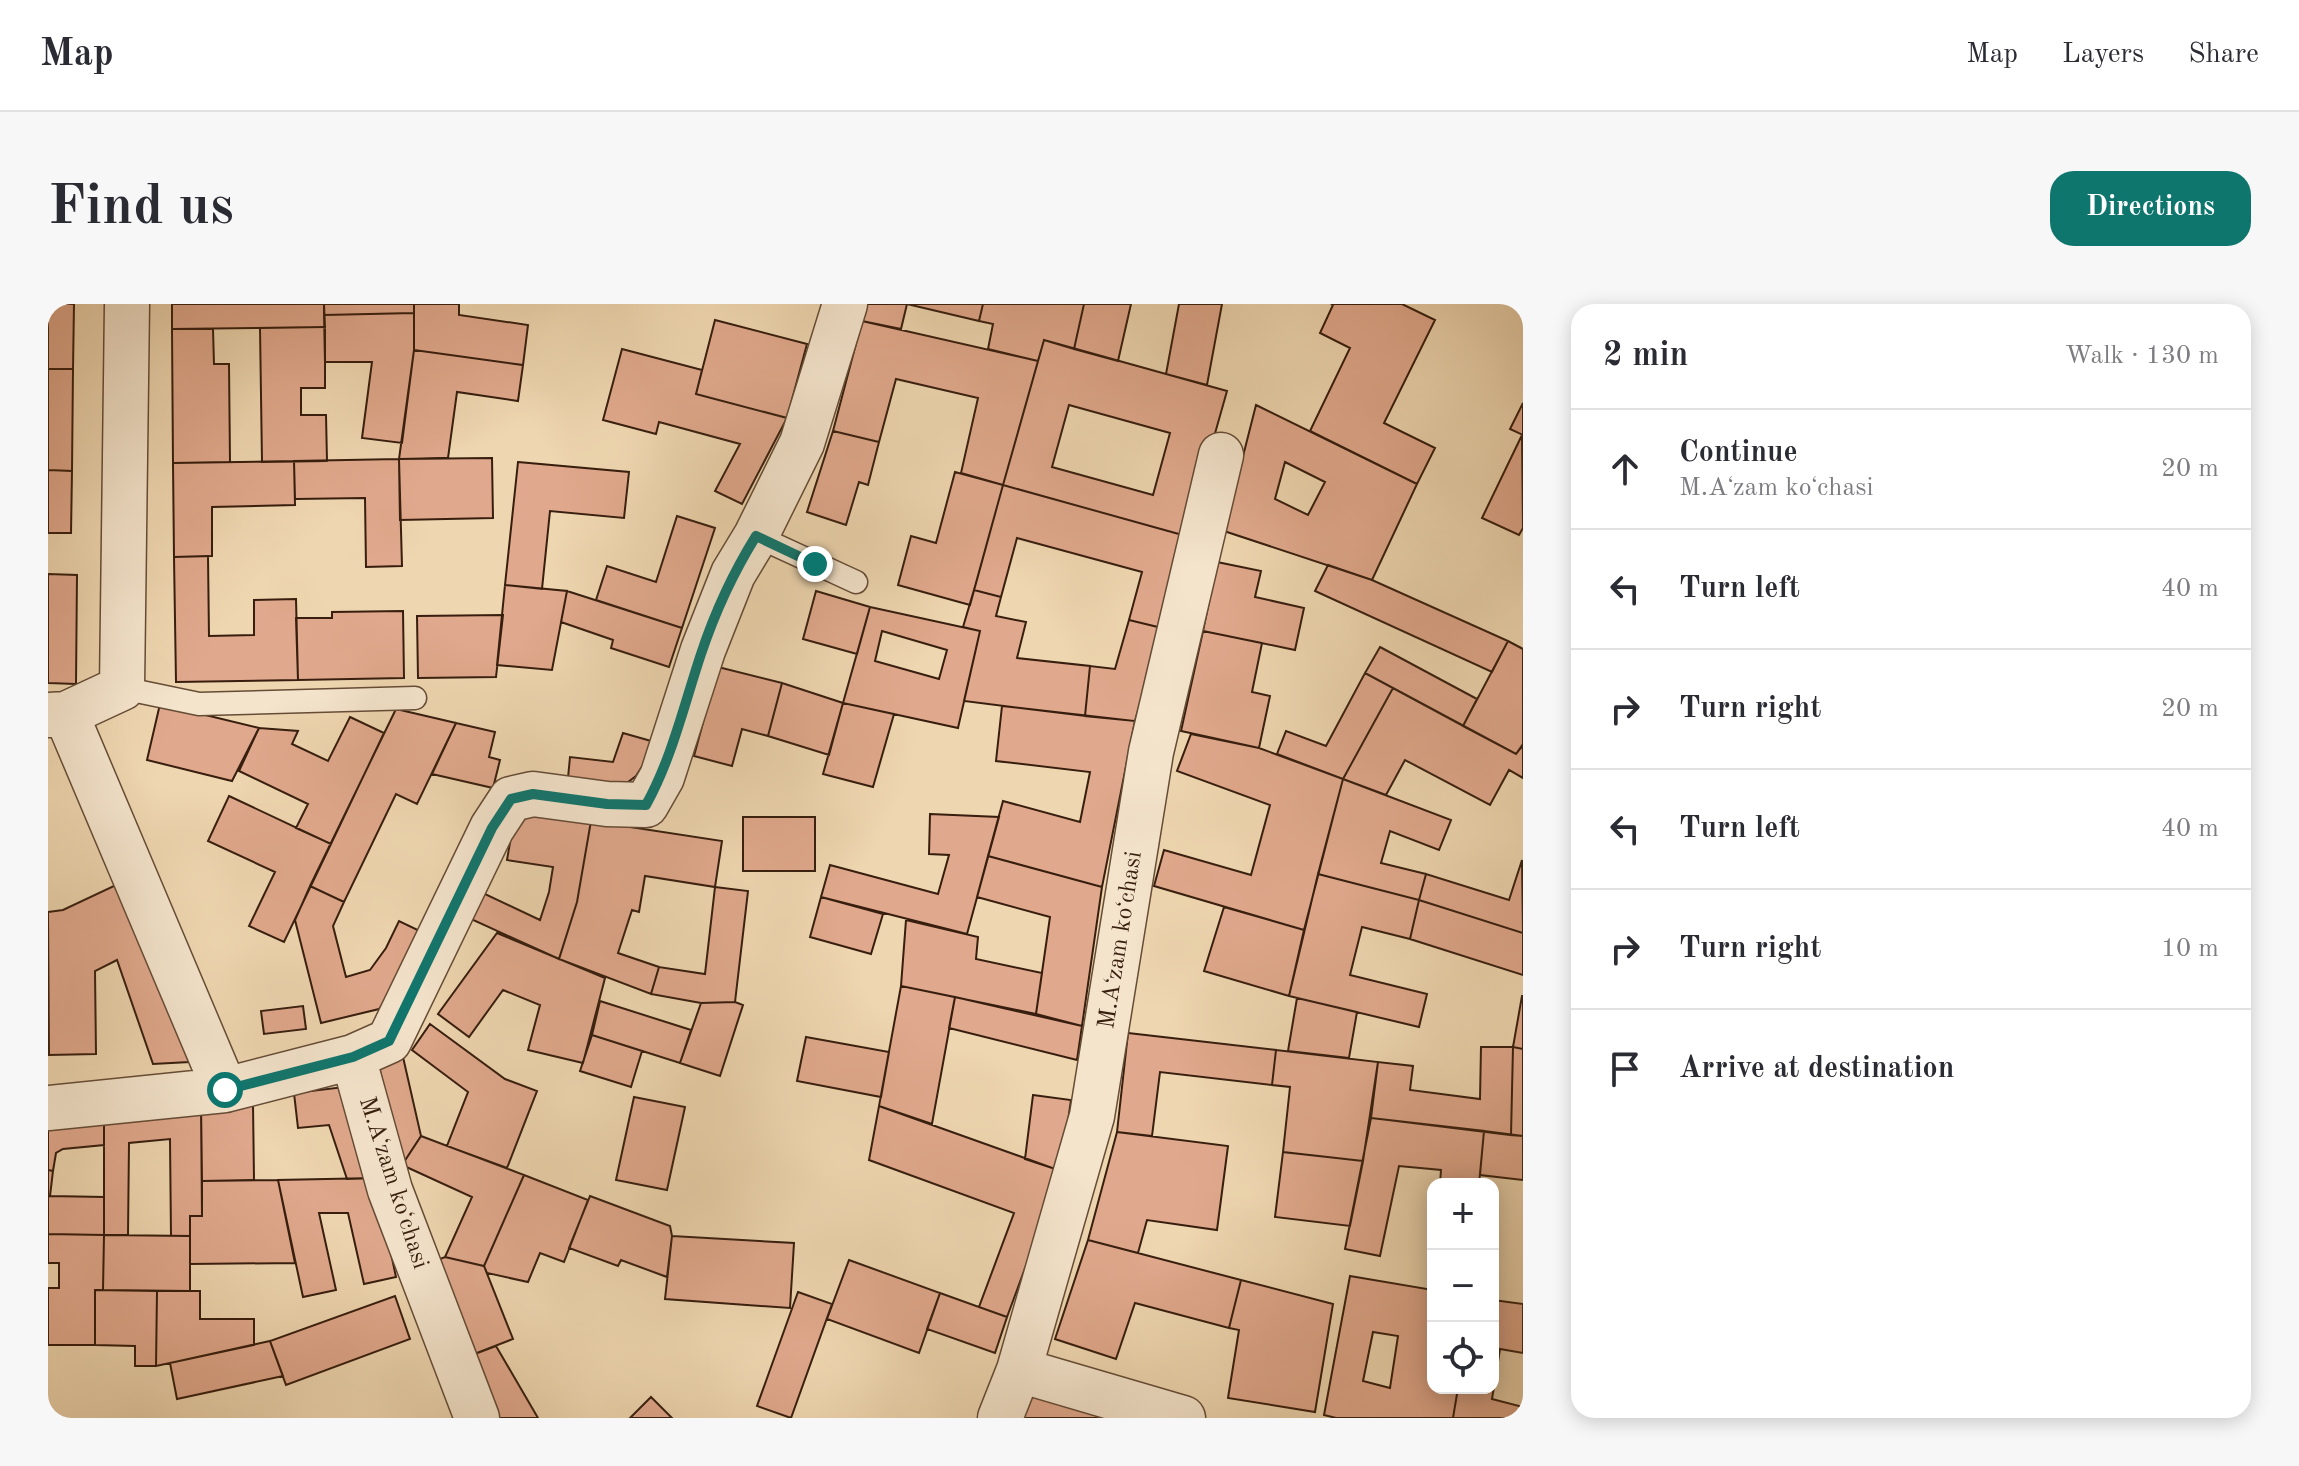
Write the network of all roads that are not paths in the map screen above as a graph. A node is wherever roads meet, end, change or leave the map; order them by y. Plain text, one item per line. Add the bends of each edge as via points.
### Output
1 (127, 304) edge
2 (845, 304) edge
3 (1221, 455) dead end
4 (756, 536) junction
5 (856, 582) dead end
6 (122, 688) junction
7 (415, 698) dead end
8 (57, 715) edge
9 (353, 1057) junction
10 (225, 1090) junction
11 (48, 1108) edge
12 (1019, 1370) junction
13 (477, 1418) edge
14 (1000, 1418) edge
15 (1183, 1418) edge

1 - 6 street
2 - 4 street via 802,443
3 - 12 street, M.Aʻzam koʻchasi via 1151,752 1092,1116
4 - 5 lane
4 - 9 street via 733,574 662,777 646,805 533,794 511,799 389,1041
6 - 7 lane via 199,704
6 - 8 street
8 - 10 street
9 - 10 street
9 - 13 street, M.Aʻzam koʻchasi via 390,1190
10 - 11 street
12 - 14 street, M.Aʻzam koʻchasi
12 - 15 street

